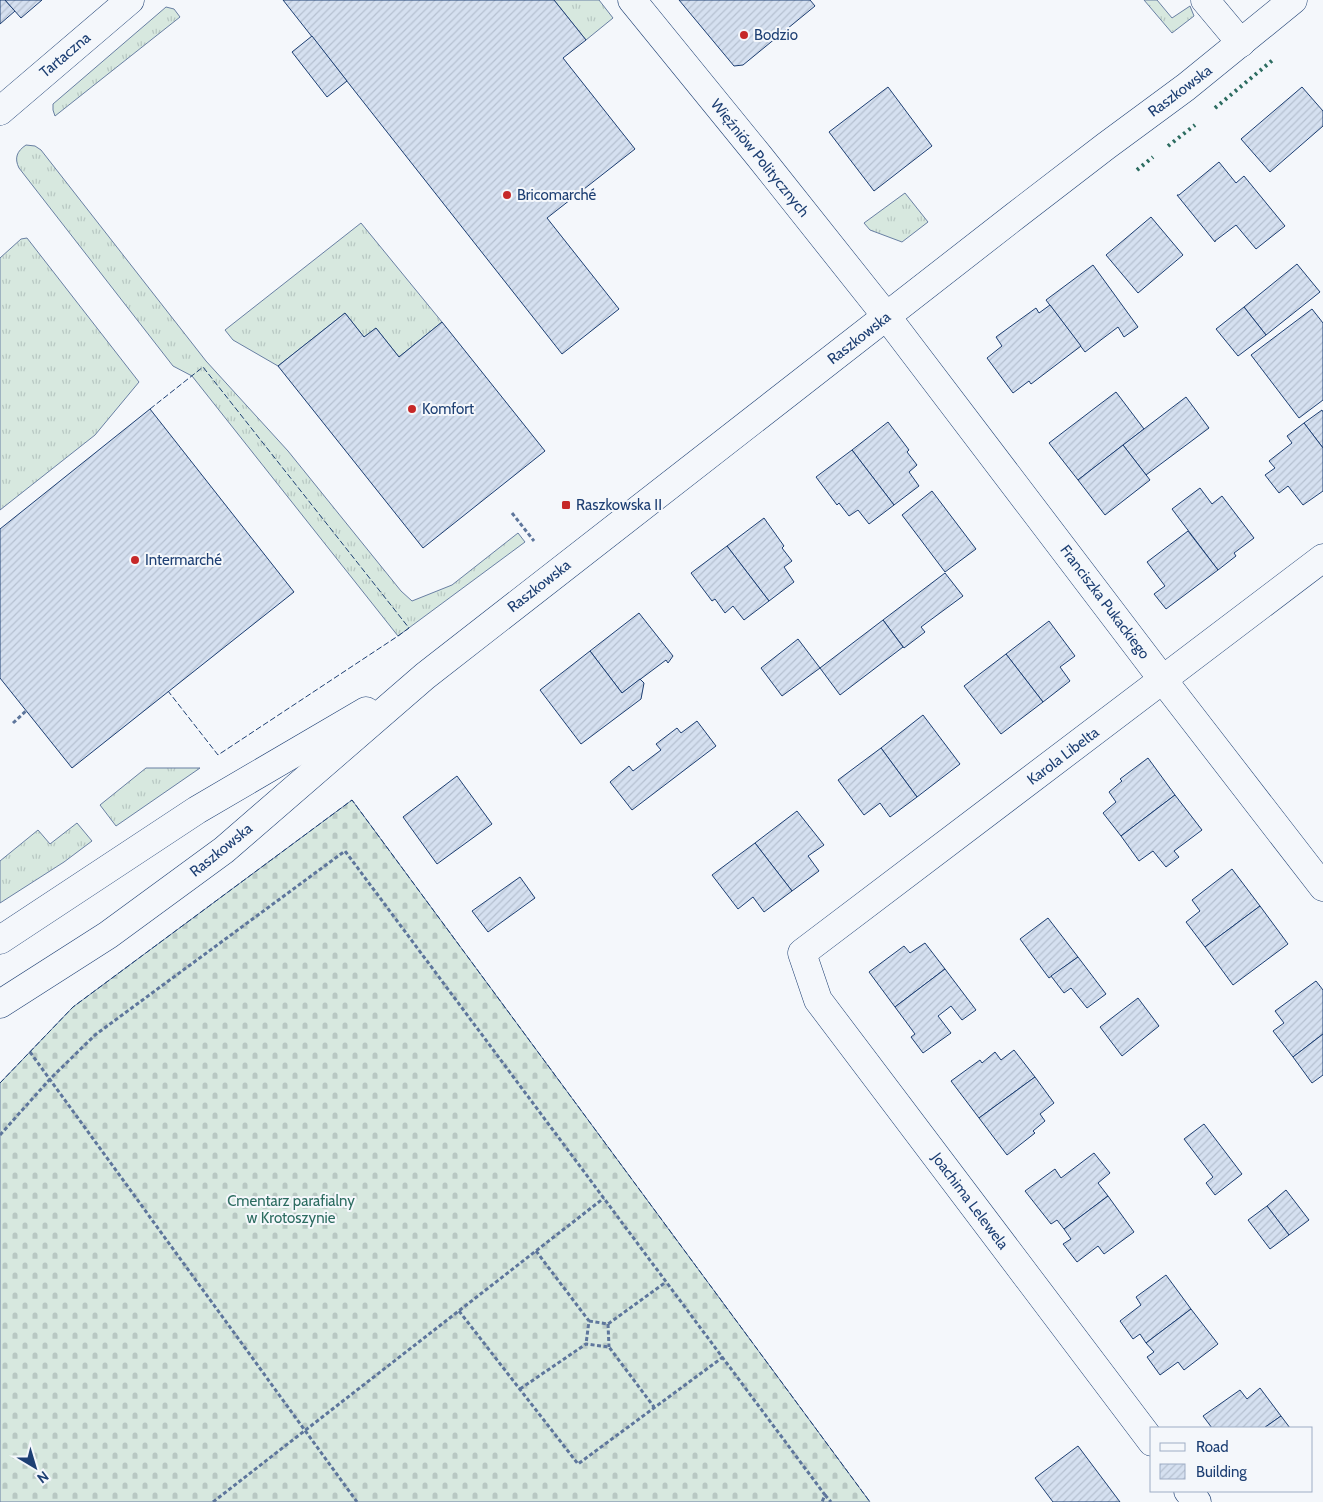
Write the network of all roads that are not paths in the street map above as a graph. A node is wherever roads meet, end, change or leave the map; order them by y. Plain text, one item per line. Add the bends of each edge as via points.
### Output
1 (130, 0) edge
2 (632, 0) edge
3 (1206, 0) edge
4 (1293, 0) edge
5 (1241, 43) junction
6 (0, 111) edge
7 (888, 317) junction
8 (1323, 558) edge
9 (425, 676) junction
10 (1163, 680) junction
11 (1323, 887) edge
12 (0, 940) edge
13 (802, 953) joint
14 (0, 1004) edge
15 (1150, 1439) edge

1 - 6 street, Tartaczna
2 - 7 street, Więźniów Politycznych
3 - 5 street
4 - 5 street, Raszkowska
5 - 7 street, Raszkowska
7 - 9 street, Raszkowska
7 - 10 street, Franciszka Pukackiego
8 - 10 street, Karola Libelta
9 - 12 street, Raszkowska via 197,810
9 - 14 street, Raszkowska via 224,850 108,936
10 - 11 street, Franciszka Pukackiego
10 - 13 street, Karola Libelta
13 - 15 street, Joachima Lelewela via 818,1000

